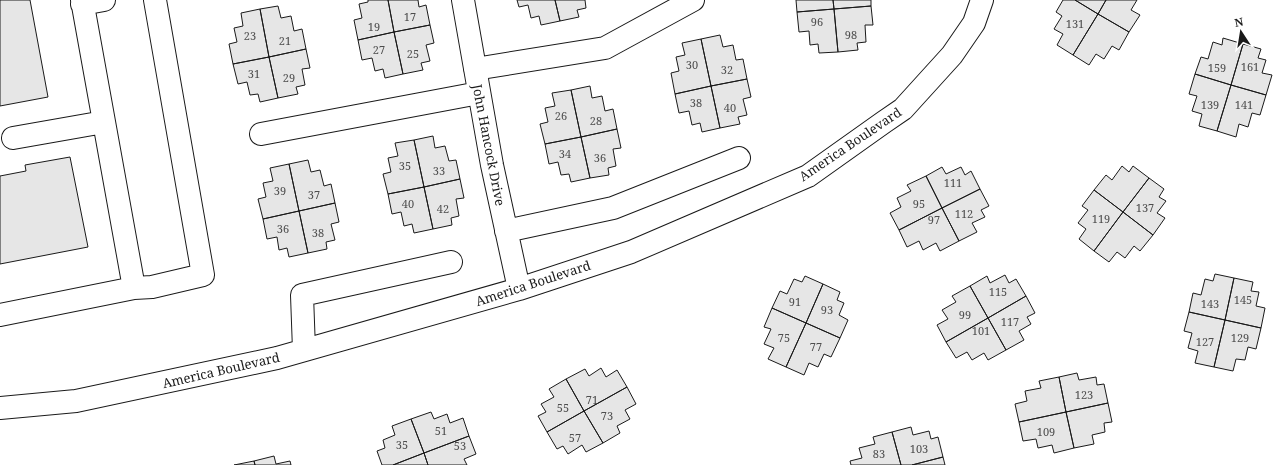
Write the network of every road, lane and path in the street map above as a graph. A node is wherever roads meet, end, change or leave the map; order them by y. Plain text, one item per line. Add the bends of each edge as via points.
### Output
1 (104, 0) edge
2 (155, 0) edge
3 (463, 0) edge
4 (693, 0) edge
5 (982, 0) edge
6 (82, 2) edge
7 (475, 69) junction
8 (479, 93) junction
9 (104, 122) junction
10 (261, 134) dead end
11 (13, 138) dead end
12 (738, 158) dead end
13 (506, 231) junction
14 (451, 262) dead end
15 (134, 288) junction
16 (518, 288) junction
17 (0, 315) edge
18 (304, 350) junction
19 (0, 408) edge

1 - 6 street
2 - 15 street via 203,274 152,288
3 - 7 street, John Hancock Drive
4 - 7 street via 605,48
5 - 16 street, America Boulevard via 974,23 952,55 903,109 808,176 630,252
6 - 9 street
7 - 8 street, John Hancock Drive
8 - 10 street
8 - 13 street, John Hancock Drive
9 - 11 street
9 - 15 street
12 - 13 street via 613,208
13 - 16 street, John Hancock Drive
14 - 18 street via 302,295
15 - 17 street
16 - 18 street, America Boulevard
18 - 19 street, America Boulevard via 76,401

